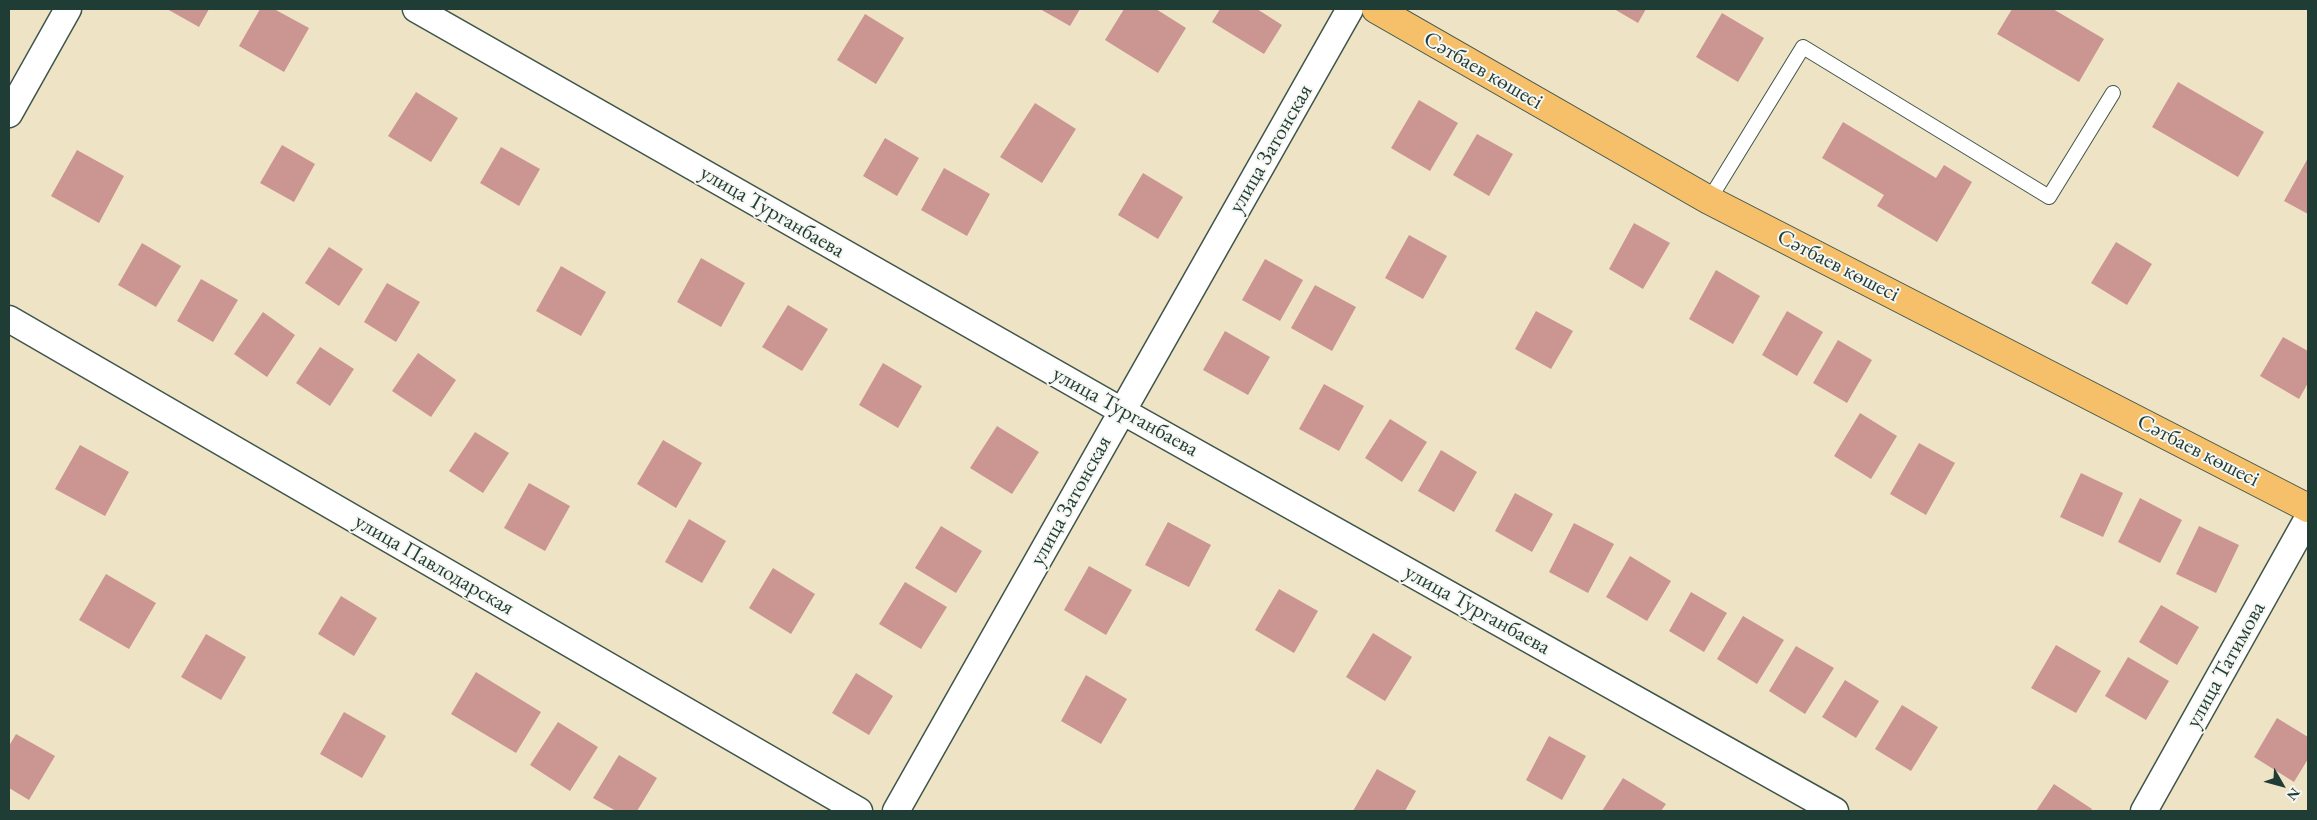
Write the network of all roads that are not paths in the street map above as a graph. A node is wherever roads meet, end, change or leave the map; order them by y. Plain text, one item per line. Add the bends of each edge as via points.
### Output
1 (68, 9) edge
2 (416, 9) edge
3 (1350, 9) edge
4 (1376, 9) edge
5 (2113, 93) dead end
6 (9, 114) edge
7 (1709, 200) junction
8 (9, 319) edge
9 (1122, 411) junction
10 (2308, 508) edge
11 (2308, 518) edge
12 (860, 811) edge
13 (896, 811) edge
14 (1835, 811) edge
15 (2144, 811) edge

1 - 6 street
2 - 9 street, улица Турганбаева
3 - 9 street, улица Затонская
4 - 7 main road, Сәтбаев көшесі
5 - 7 lane via 2049,198 1803,47
7 - 10 main road, Сәтбаев көшесі
8 - 12 street, улица Павлодарская
9 - 13 street, улица Затонская
9 - 14 street, улица Турганбаева
11 - 15 street, улица Татимова

